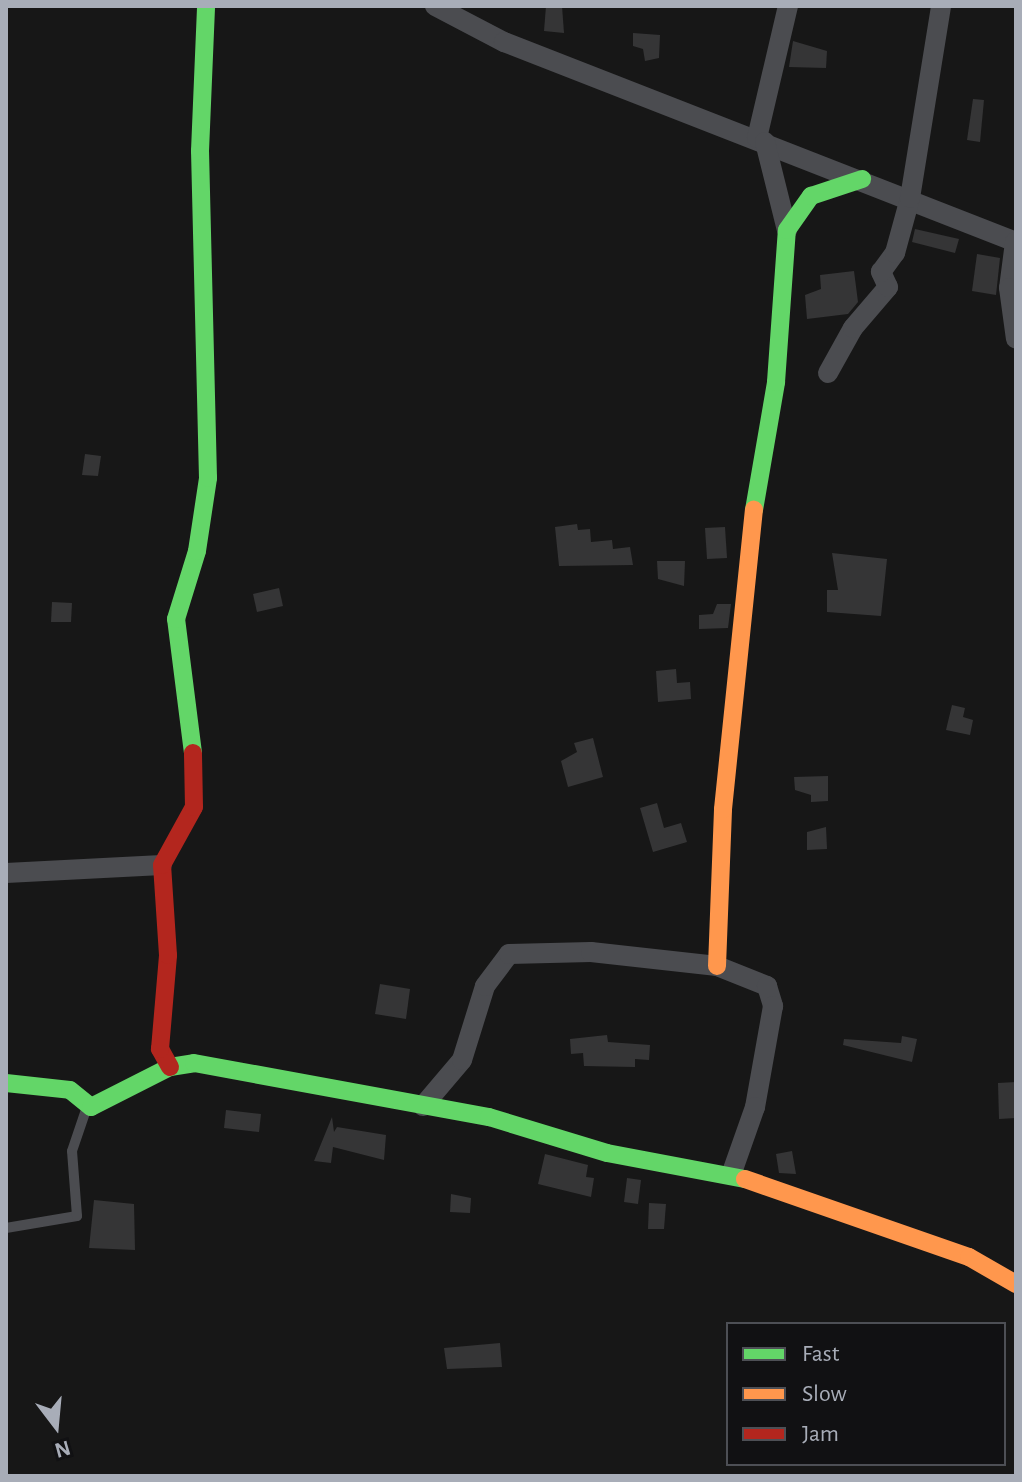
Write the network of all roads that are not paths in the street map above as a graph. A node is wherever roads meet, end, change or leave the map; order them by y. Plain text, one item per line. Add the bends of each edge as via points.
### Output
1 (206, 6) edge
2 (435, 6) edge
3 (788, 6) edge
4 (941, 6) edge
5 (761, 140) junction
6 (862, 179) junction
7 (910, 198) junction
8 (787, 230) junction
9 (1015, 242) edge
10 (1016, 339) edge
11 (828, 373) dead end
12 (162, 865) junction
13 (6, 873) edge
14 (717, 966) junction
15 (170, 1067) junction
16 (6, 1083) edge
17 (423, 1106) junction
18 (87, 1107) junction
19 (731, 1175) junction
20 (6, 1228) edge
21 (1016, 1284) edge

1 - 12 street via 200,151 208,478 197,551 176,619 195,797
2 - 5 street via 504,42
3 - 5 street
4 - 7 street
5 - 6 street
5 - 8 street
6 - 7 street
6 - 8 street via 811,196 792,214
7 - 9 street
7 - 11 street via 895,253 881,272 888,287 853,328
8 - 14 street via 778,370 754,484 754,552 723,809
9 - 10 street via 1009,288
12 - 13 street
12 - 15 street via 168,955 160,1049
14 - 17 street via 591,952 509,954 485,986 462,1060
14 - 19 street via 767,986 773,1006 755,1107
15 - 17 street via 194,1063 241,1068
15 - 18 street
16 - 18 street via 70,1090
17 - 19 street via 489,1117 644,1161
18 - 20 lane via 72,1151 77,1216
19 - 21 street via 969,1257

